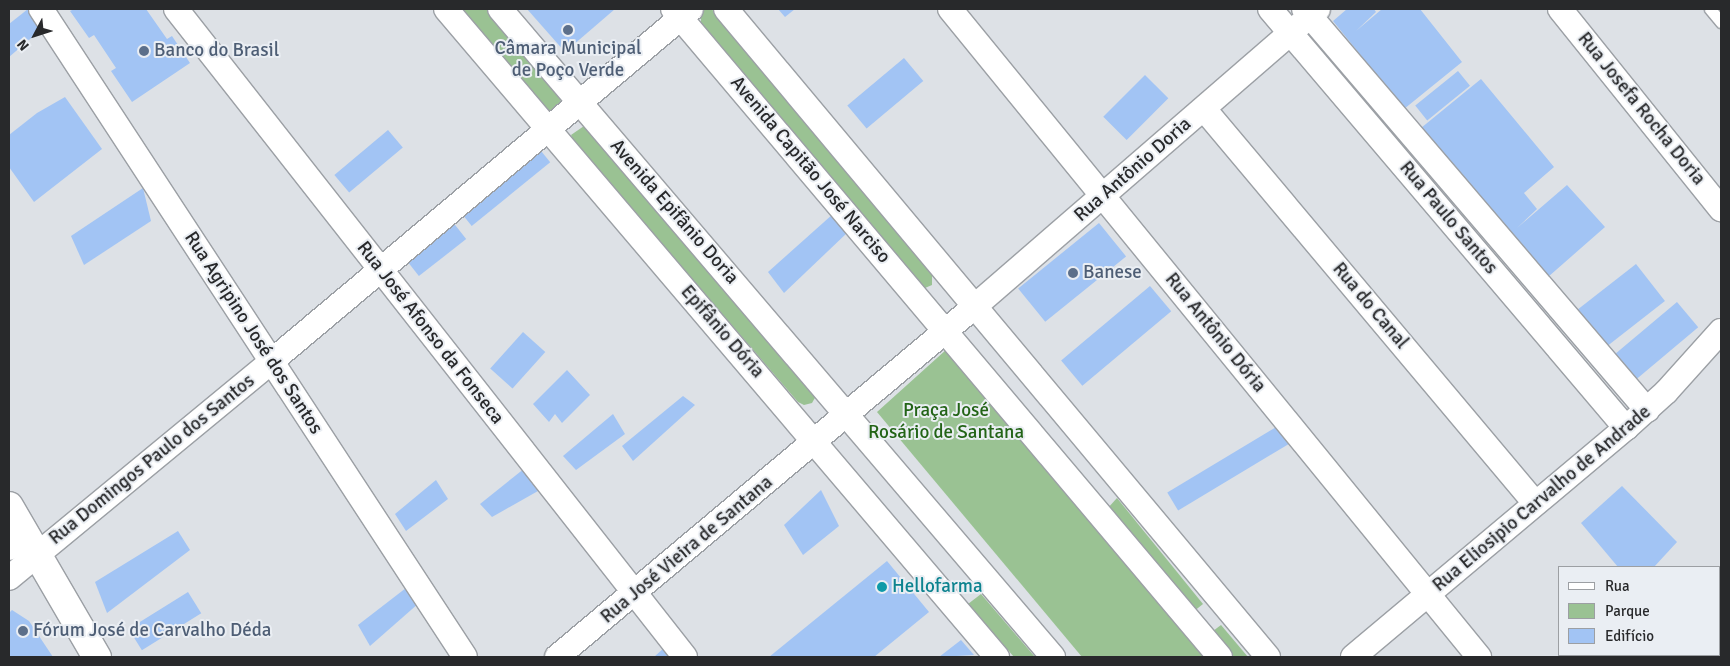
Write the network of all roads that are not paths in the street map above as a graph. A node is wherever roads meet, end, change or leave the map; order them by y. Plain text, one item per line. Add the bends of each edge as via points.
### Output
1 (41, 9) edge
2 (176, 9) edge
3 (446, 9) edge
4 (726, 9) edge
5 (950, 9) edge
6 (1270, 9) edge
7 (1560, 9) edge
8 (1710, 9) edge
9 (506, 11) edge
10 (1311, 11) edge
11 (681, 12) edge
12 (1721, 22) edge
13 (1291, 33) junction
14 (579, 101) junction
15 (1204, 109) junction
16 (548, 128) junction
17 (1104, 195) junction
18 (1721, 209) edge
19 (381, 271) junction
20 (974, 308) junction
21 (947, 330) junction
22 (1721, 331) edge
23 (272, 361) junction
24 (1646, 410) junction
25 (848, 414) junction
26 (1626, 428) junction
27 (815, 441) junction
28 (1535, 503) junction
29 (9, 506) edge
30 (25, 546) edge
31 (9, 578) edge
32 (636, 594) junction
33 (1427, 596) junction
34 (1225, 606) junction
35 (1197, 630) junction
36 (98, 657) edge
37 (465, 657) edge
38 (557, 657) edge
39 (684, 657) edge
40 (997, 657) edge
41 (1053, 657) edge
42 (1220, 657) edge
43 (1268, 657) edge
44 (1353, 657) edge
45 (1480, 657) edge

1 - 23 street, Rua Agripino José dos Santos
2 - 19 street, Rua José Afonso da Fonseca
3 - 16 street, Epifânio Dória
4 - 20 street, Avenida Capitão José Narciso
5 - 17 street, Rua Antônio Dória
6 - 13 street, Rua Paulo Santos
7 - 18 street, Rua Josefa Rocha Doria
8 - 12 lane
9 - 14 street, Avenida Epifânio Doria
10 - 13 street, Rua Antônio Doria
10 - 24 street, Rua Paulo Santos
11 - 14 street, Rua Domingos Paulo dos Santos
11 - 21 street, Avenida Capitão José Narciso
13 - 15 street, Rua Antônio Doria
13 - 26 street, Rua Paulo Santos
14 - 16 street, Rua Domingos Paulo dos Santos
14 - 25 street, Avenida Epifânio Doria
15 - 17 street, Rua Antônio Doria
15 - 28 street, Rua do Canal
16 - 19 street, Rua Domingos Paulo dos Santos
16 - 27 street, Epifânio Dória
17 - 20 street, Rua Antônio Doria
17 - 33 street, Rua Antônio Dória
19 - 23 street, Rua Domingos Paulo dos Santos
19 - 32 street, Rua José Afonso da Fonseca
20 - 21 street
20 - 34 street, Avenida Capitão José Narciso
21 - 25 street
21 - 35 street, Avenida Capitão José Narciso
22 - 24 street, Rua Eliosipio Carvalho de Andrade
23 - 30 street, Rua Domingos Paulo dos Santos
23 - 37 street, Rua Agripino José dos Santos
24 - 26 street, Rua Eliosipio Carvalho de Andrade
25 - 27 street
25 - 41 street
26 - 28 street, Rua Eliosipio Carvalho de Andrade
27 - 32 street, Rua José Vieira de Santana
27 - 40 street, Epifânio Dória
28 - 33 street, Rua Eliosipio Carvalho de Andrade
29 - 30 main road
30 - 31 street, Rua Domingos Paulo dos Santos
30 - 36 main road
32 - 38 street, Rua José Vieira de Santana
32 - 39 street, Rua José Afonso da Fonseca
33 - 44 street, Rua Eliosipio Carvalho de Andrade
33 - 45 street, Rua Antônio Dória
34 - 35 street
34 - 43 street, Avenida Capitão José Narciso
35 - 42 street, Avenida Capitão José Narciso

